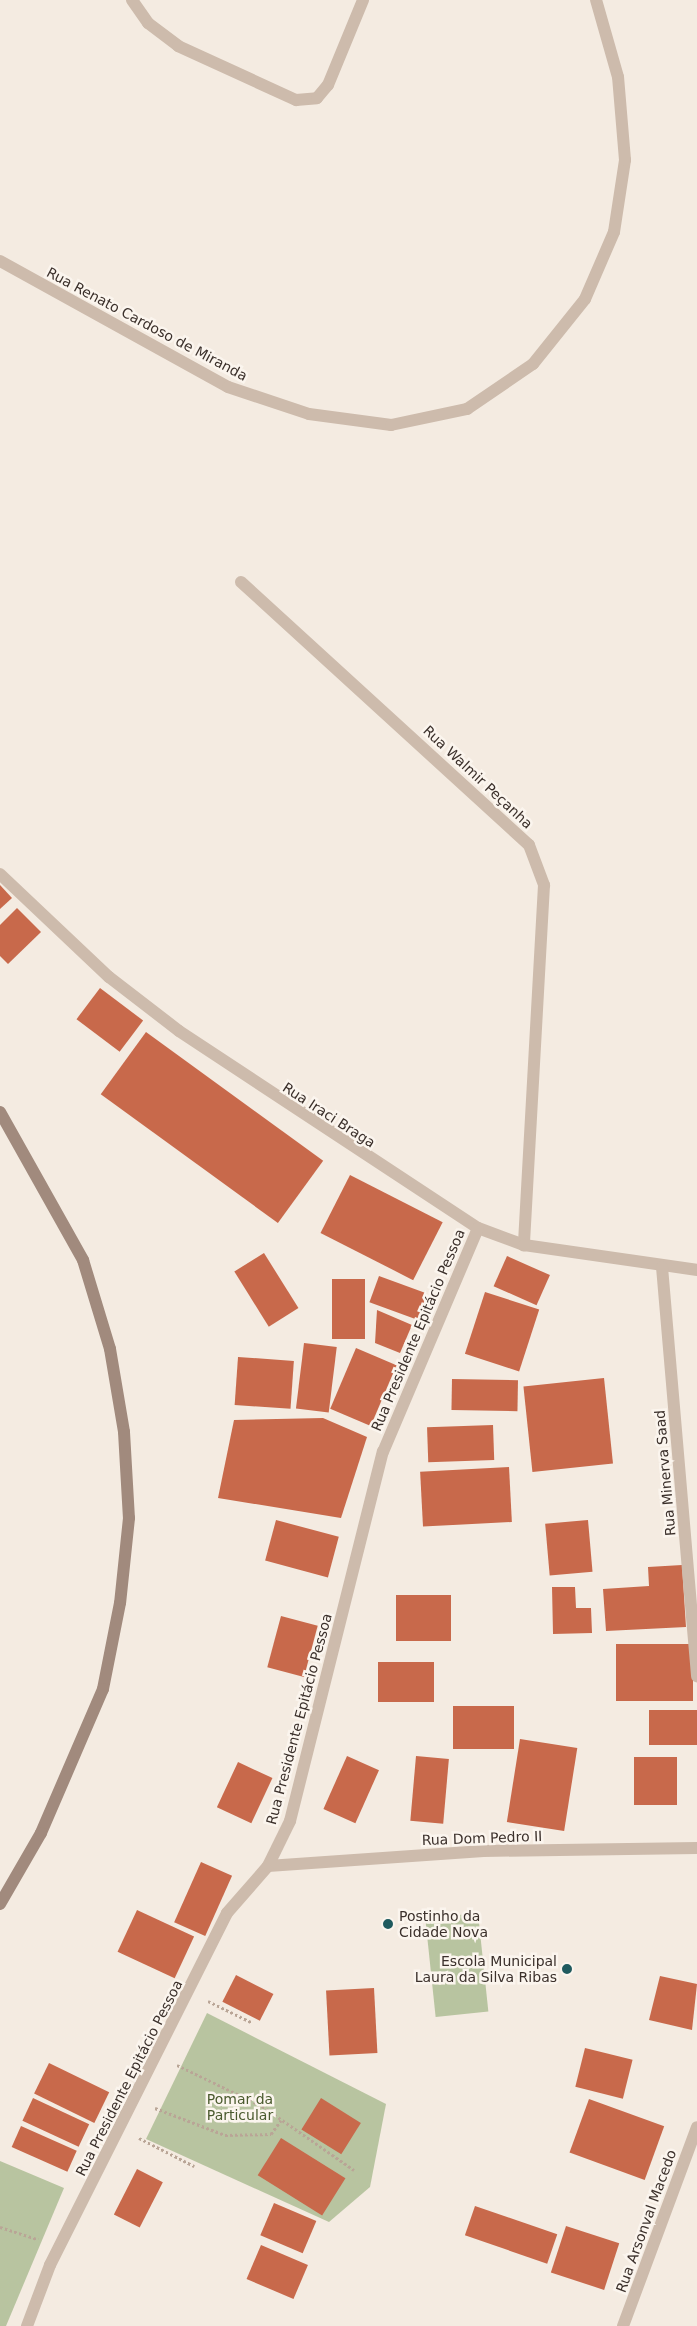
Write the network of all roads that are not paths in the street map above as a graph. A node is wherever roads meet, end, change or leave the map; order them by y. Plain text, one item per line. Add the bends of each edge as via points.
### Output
1 (132, 0) edge
2 (364, 0) edge
3 (596, 0) edge
4 (0, 261) edge
5 (241, 582) dead end
6 (0, 874) edge
7 (0, 1112) edge
8 (478, 1228) junction
9 (524, 1245) junction
10 (662, 1267) junction
11 (697, 1270) edge
12 (697, 1677) edge
13 (697, 1848) edge
14 (268, 1866) junction
15 (0, 1904) edge
16 (697, 2126) edge
17 (27, 2326) edge
18 (623, 2326) edge

1 - 2 street via 148,23 178,46 296,100 317,98 328,85
3 - 4 street, Rua Renato Cardoso de Miranda via 618,77 625,160 614,232 586,299 533,364 467,409 391,425 309,414 228,387
5 - 9 street, Rua Walmir Peçanha via 529,845 544,884
6 - 8 street, Rua Iraci Braga via 109,977 179,1032
7 - 15 main road via 83,1260 110,1348 124,1432 129,1518 120,1603 103,1689 41,1833
8 - 9 street, Rua Iraci Braga
8 - 14 street, Rua Presidente Epitácio Pessoa via 383,1452 290,1822
9 - 10 street, Rua Iraci Braga
10 - 11 street, Rua Iraci Braga
10 - 12 street, Rua Minerva Saad
13 - 14 street, Rua Dom Pedro II via 483,1851
14 - 17 street, Rua Presidente Epitácio Pessoa via 228,1913 60,2246
16 - 18 street, Rua Arsonval Macedo

